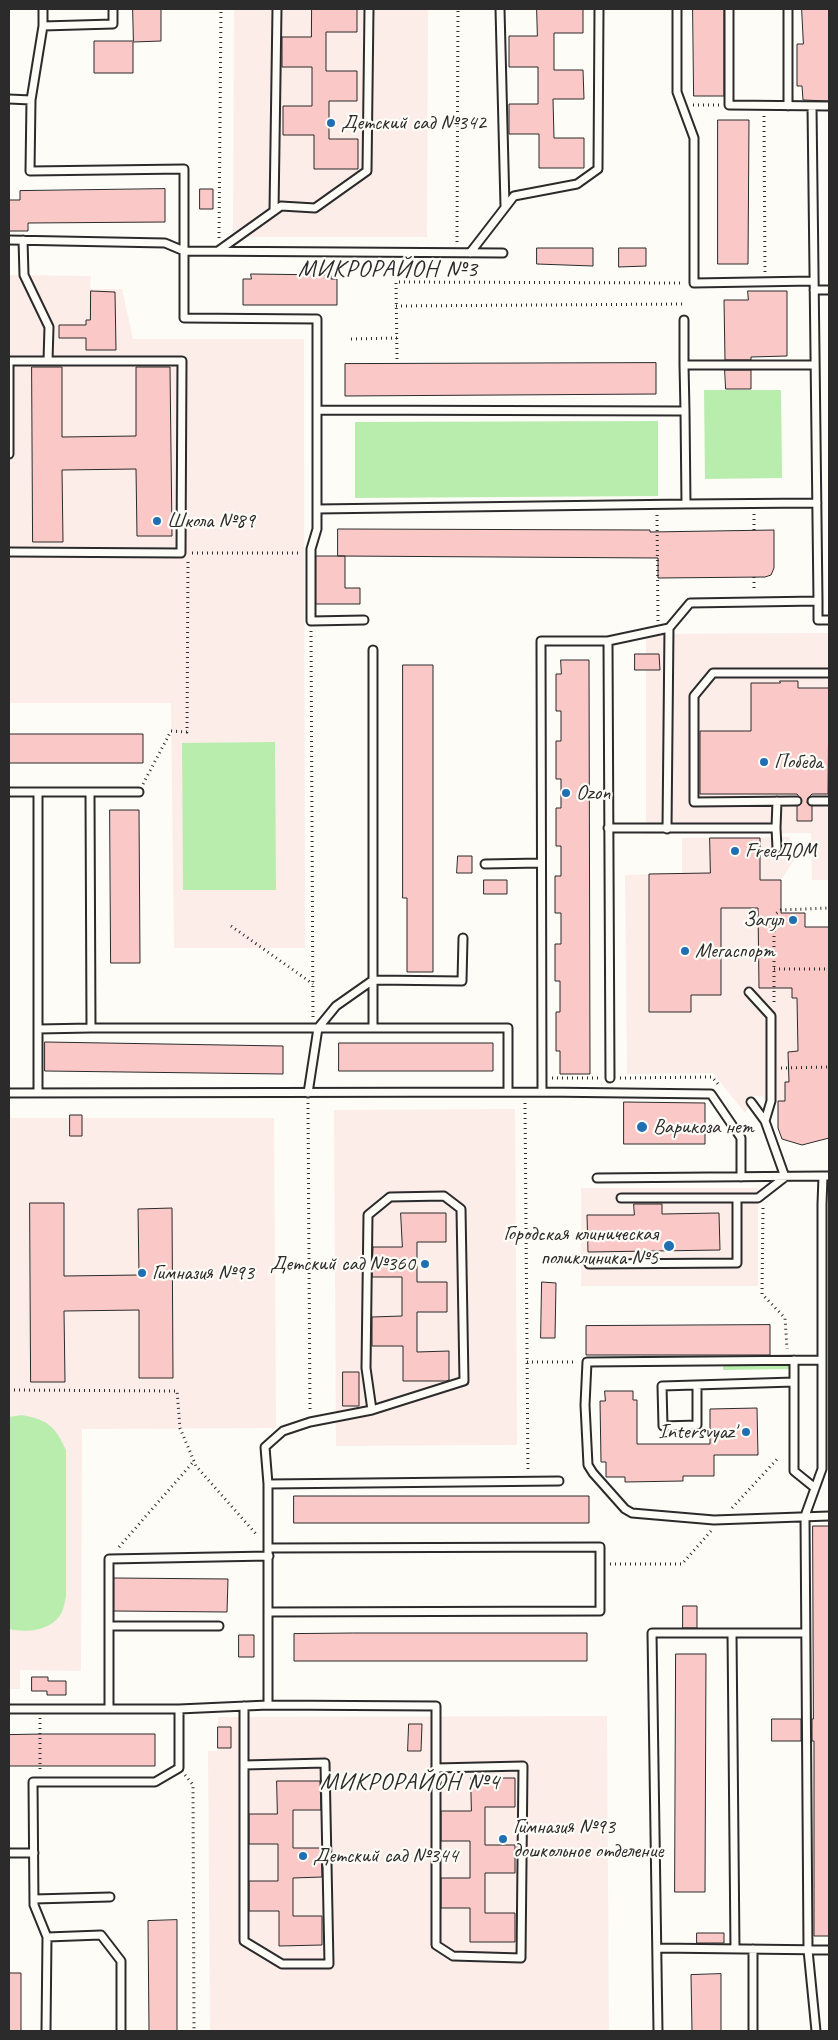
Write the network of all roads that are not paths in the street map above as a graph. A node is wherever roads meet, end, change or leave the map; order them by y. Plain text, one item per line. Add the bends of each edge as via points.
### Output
1 (43, 9) edge
2 (113, 9) edge
3 (277, 9) edge
4 (369, 9) edge
5 (500, 9) edge
6 (599, 9) edge
7 (677, 9) edge
8 (729, 9) edge
9 (788, 9) edge
10 (43, 26) junction
11 (9, 100) edge
12 (31, 100) junction
13 (788, 106) junction
14 (812, 106) junction
15 (829, 106) edge
16 (505, 206) junction
17 (274, 211) junction
18 (9, 240) edge
19 (23, 240) junction
20 (184, 251) junction
21 (218, 251) junction
22 (470, 252) junction
23 (503, 253) dead end
24 (814, 282) junction
25 (814, 290) junction
26 (829, 290) edge
27 (684, 320) dead end
28 (48, 361) junction
29 (684, 365) junction
30 (815, 365) junction
31 (317, 410) junction
32 (685, 411) junction
33 (9, 454) edge
34 (817, 503) junction
35 (686, 504) junction
36 (317, 509) junction
37 (9, 552) edge
38 (818, 601) junction
39 (364, 620) dead end
40 (829, 620) edge
41 (669, 628) junction
42 (608, 641) junction
43 (373, 650) dead end
44 (829, 673) edge
45 (9, 792) edge
46 (139, 792) road end
47 (38, 793) junction
48 (90, 793) junction
49 (798, 801) dead end
50 (812, 801) dead end
51 (829, 801) edge
52 (776, 802) junction
53 (608, 828) junction
54 (776, 828) junction
55 (667, 829) junction
56 (776, 848) dead end
57 (485, 864) dead end
58 (541, 864) junction
59 (463, 938) dead end
60 (373, 980) junction
61 (749, 992) dead end
62 (38, 1028) junction
63 (90, 1028) junction
64 (315, 1028) junction
65 (373, 1028) junction
66 (610, 1078) dead end
67 (308, 1092) junction
68 (508, 1092) junction
69 (542, 1092) junction
70 (9, 1093) edge
71 (38, 1093) junction
72 (751, 1102) dead end
73 (765, 1121) junction
74 (826, 1176) edge
75 (741, 1177) junction
76 (785, 1177) junction
77 (597, 1178) dead end
78 (621, 1198) dead end
79 (737, 1198) junction
80 (589, 1264) dead end
81 (791, 1360) junction
82 (822, 1360) junction
83 (794, 1382) junction
84 (697, 1385) junction
85 (372, 1410) junction
86 (559, 1481) dead end
87 (268, 1484) junction
88 (815, 1488) junction
89 (804, 1516) junction
90 (829, 1516) edge
91 (269, 1552) junction
92 (270, 1612) junction
93 (109, 1626) junction
94 (219, 1626) dead end
95 (732, 1633) junction
96 (805, 1633) junction
97 (268, 1704) junction
98 (244, 1706) junction
99 (9, 1709) edge
100 (109, 1709) junction
101 (179, 1709) junction
102 (244, 1766) junction
103 (436, 1768) junction
104 (34, 1853) junction
105 (9, 1854) edge
106 (110, 1897) dead end
107 (34, 1899) junction
108 (47, 1937) junction
109 (657, 1948) junction
110 (735, 1949) junction
111 (753, 1950) junction
112 (808, 1950) junction
113 (829, 1950) edge
114 (46, 2031) edge
115 (121, 2031) edge
116 (658, 2031) edge
117 (753, 2031) edge
118 (816, 2031) edge

1 - 10 lane
2 - 10 lane via 113,24
3 - 17 lane
4 - 17 lane via 366,171 315,208 281,206
5 - 16 lane
6 - 16 lane via 598,169 577,184 514,196
7 - 24 lane via 677,92 694,138 694,283
8 - 13 lane via 729,105
9 - 13 lane
10 - 12 lane
11 - 12 lane
12 - 20 lane via 30,171 184,169
13 - 14 lane
14 - 15 lane
14 - 24 lane
16 - 22 lane
17 - 21 lane
18 - 19 lane
19 - 20 lane via 165,243
19 - 28 lane via 24,275 49,326
20 - 21 lane
20 - 31 lane via 184,318 317,319
21 - 22 lane
22 - 23 lane
24 - 25 lane
25 - 26 lane
25 - 30 lane
27 - 29 lane
28 - 33 lane via 9,360
28 - 37 lane via 182,361 181,553
29 - 30 lane
29 - 32 lane
30 - 34 lane
31 - 32 lane
31 - 36 lane
32 - 35 lane
34 - 35 lane
34 - 38 lane
35 - 36 lane
36 - 39 lane via 317,529 311,553 311,621
38 - 40 lane via 818,620
38 - 41 lane via 690,603
41 - 42 lane
41 - 55 lane
42 - 53 lane
42 - 58 lane via 541,641
43 - 60 lane
44 - 52 lane via 713,673 694,696 694,802
45 - 47 lane
46 - 48 lane
47 - 48 lane
47 - 62 lane
48 - 63 lane
49 - 52 lane
50 - 51 lane
52 - 54 lane
53 - 55 lane
53 - 66 lane
54 - 55 lane
54 - 56 lane
57 - 58 lane
58 - 69 lane
59 - 60 lane via 462,981
60 - 64 lane via 336,1006
60 - 65 lane
61 - 73 lane via 771,1016 771,1101
62 - 63 lane
62 - 71 lane
63 - 64 lane
64 - 65 lane
64 - 67 lane
65 - 68 lane via 508,1028
67 - 68 lane
67 - 71 lane
68 - 69 lane
69 - 75 lane via 711,1094 741,1138
70 - 71 lane
72 - 73 lane
73 - 76 lane
74 - 76 lane
74 - 82 lane
75 - 76 lane
75 - 77 lane
76 - 79 lane via 758,1198
78 - 79 lane
79 - 80 lane via 737,1264
81 - 82 lane
81 - 83 lane
81 - 89 lane via 587,1362 588,1465 626,1509 638,1514 714,1520
82 - 88 lane via 822,1469
83 - 84 lane
83 - 88 lane via 794,1471
84 - 84 lane via 662,1386 663,1426 697,1425
85 - 85 lane via 464,1381 460,1209 444,1196 390,1197 368,1215 366,1368
85 - 87 lane via 310,1422 283,1431 266,1447
86 - 87 lane
87 - 91 lane
88 - 89 lane
89 - 90 lane
89 - 96 lane
91 - 92 lane
91 - 92 lane via 600,1547 600,1611
91 - 93 lane via 109,1559
92 - 97 lane
93 - 94 lane
93 - 100 lane
95 - 96 lane
95 - 109 lane via 652,1633
95 - 110 lane
96 - 112 lane
97 - 98 lane
97 - 103 lane via 436,1706
98 - 101 lane
98 - 102 lane
99 - 100 lane
100 - 101 lane
101 - 104 lane via 179,1768 156,1782 33,1782
102 - 102 lane via 244,1941 282,1964 329,1964 325,1764
103 - 103 lane via 522,1766 521,1958 453,1956 436,1945
104 - 105 lane
104 - 107 lane
106 - 107 lane
107 - 108 lane
108 - 114 lane
108 - 115 lane via 101,1935 122,1961
109 - 110 lane
109 - 116 lane
110 - 111 lane
111 - 112 lane
111 - 117 lane
112 - 113 lane
112 - 118 lane

